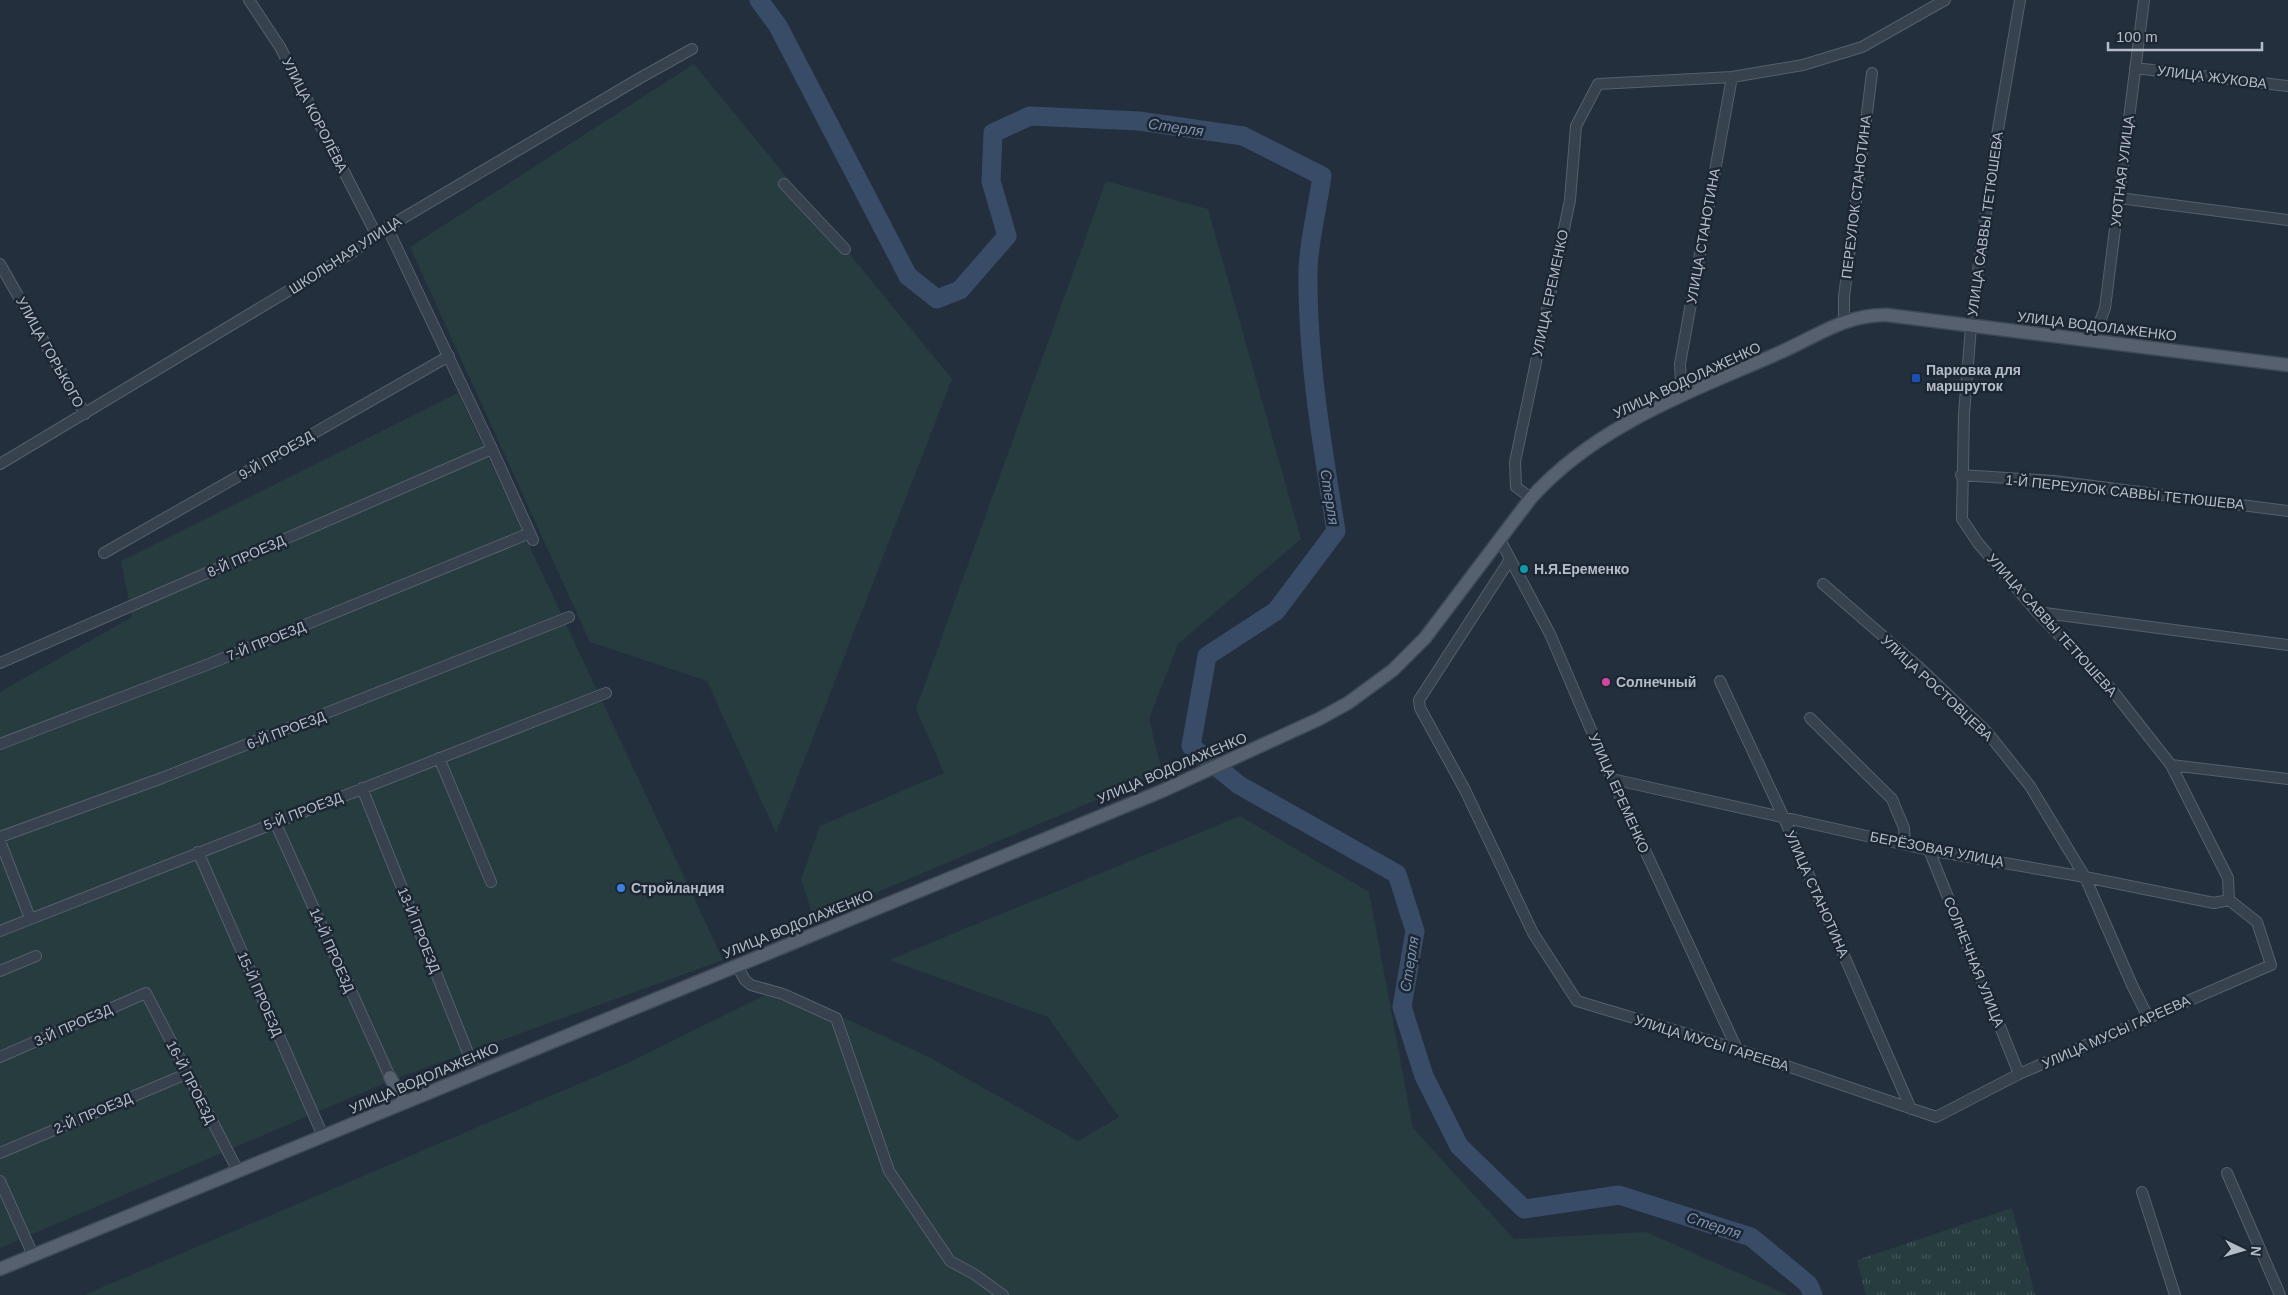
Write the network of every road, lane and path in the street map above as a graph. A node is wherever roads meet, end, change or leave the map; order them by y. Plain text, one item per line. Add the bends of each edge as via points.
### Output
1 (249, 0) edge
2 (1945, 0) edge
3 (2020, 0) edge
4 (2144, 0) edge
5 (692, 49) dead end
6 (2136, 68) junction
7 (1872, 73) dead end
8 (1732, 77) junction
9 (2288, 86) edge
10 (784, 184) dead end
11 (2119, 198) junction
12 (2288, 220) edge
13 (387, 227) junction
14 (376, 234) junction
15 (845, 249) dead end
16 (0, 264) edge
17 (1844, 322) junction
18 (1971, 325) junction
19 (2093, 340) junction
20 (449, 356) junction
21 (2288, 365) edge
22 (1686, 394) junction
23 (85, 414) junction
24 (492, 449) junction
25 (0, 464) edge
26 (1962, 475) junction
27 (1531, 498) junction
28 (2288, 510) edge
29 (1499, 538) junction
30 (104, 553) dead end
31 (1509, 561) junction
32 (1822, 584) dead end
33 (2037, 612) junction
34 (569, 617) dead end
35 (2288, 644) edge
36 (0, 663) edge
37 (1720, 681) dead end
38 (606, 693) dead end
39 (1810, 718) dead end
40 (0, 744) edge
41 (440, 758) junction
42 (2171, 764) junction
43 (1612, 779) junction
44 (2288, 779) edge
45 (362, 788) junction
46 (1783, 816) junction
47 (275, 822) junction
48 (0, 837) edge
49 (0, 841) edge
50 (1905, 844) junction
51 (1929, 850) junction
52 (198, 852) junction
53 (2085, 877) junction
54 (491, 882) dead end
55 (2229, 900) junction
56 (30, 918) junction
57 (0, 931) edge
58 (36, 956) dead end
59 (737, 966) junction
60 (0, 971) edge
61 (146, 993) joint
62 (2148, 1016) junction
63 (1737, 1049) junction
64 (0, 1057) edge
65 (476, 1072) junction
66 (186, 1074) junction
67 (2019, 1074) junction
68 (390, 1077) joint
69 (404, 1103) junction
70 (1911, 1109) junction
71 (323, 1136) junction
72 (0, 1153) edge
73 (238, 1171) junction
74 (2227, 1173) dead end
75 (0, 1181) edge
76 (2142, 1192) dead end
77 (33, 1255) junction
78 (0, 1269) edge
79 (1003, 1295) edge
80 (2175, 1295) edge
81 (2280, 1295) edge

1 - 14 street, УЛИЦА КОРОЛЁВА via 280,47
2 - 8 street via 1862,47 1803,65
3 - 18 street, УЛИЦА САВВЫ ТЕТЮШЕВА via 1995,147
4 - 6 street, УЮТНАЯ УЛИЦА
5 - 13 street, ШКОЛЬНАЯ УЛИЦА
6 - 9 street, УЛИЦА ЖУКОВА
6 - 11 street, УЮТНАЯ УЛИЦА
7 - 17 street, ПЕРЕУЛОК СТАНОТИНА via 1844,297
8 - 22 street, УЛИЦА СТАНОТИНА via 1680,364 1681,383
8 - 27 street, УЛИЦА ЕРЕМЕНКО via 1598,84 1576,126 1570,200 1514,462 1516,487
10 - 15 street
11 - 12 street
11 - 19 street, УЮТНАЯ УЛИЦА via 2105,308
13 - 14 street, ШКОЛЬНАЯ УЛИЦА
13 - 20 street
14 - 23 street, ШКОЛЬНАЯ УЛИЦА via 354,252
16 - 23 street, УЛИЦА ГОРЬКОГО
17 - 18 main road, УЛИЦА ВОДОЛАЖЕНКО via 1868,315 1887,315
17 - 22 main road, УЛИЦА ВОДОЛАЖЕНКО
18 - 19 main road, УЛИЦА ВОДОЛАЖЕНКО
18 - 26 street, УЛИЦА САВВЫ ТЕТЮШЕВА
19 - 21 main road, УЛИЦА ВОДОЛАЖЕНКО
20 - 24 street
20 - 30 street, 9-Й ПРОЕЗД
22 - 27 main road, УЛИЦА ВОДОЛАЖЕНКО via 1630,421 1582,451
23 - 25 street, ШКОЛЬНАЯ УЛИЦА
24 - 36 street, 8-Й ПРОЕЗД
24 - 40 street, 7-Й ПРОЕЗД via 531,536
26 - 28 street, 1-Й ПЕРЕУЛОК САВВЫ ТЕТЮШЕВА via 2054,481
26 - 33 street, УЛИЦА САВВЫ ТЕТЮШЕВА via 1962,519 1978,543
27 - 29 main road, УЛИЦА ВОДОЛАЖЕНКО
29 - 31 street, УЛИЦА ЕРЕМЕНКО
29 - 59 main road, УЛИЦА ВОДОЛАЖЕНКО via 1425,638 1393,670 1348,703 1162,791
31 - 43 street, УЛИЦА ЕРЕМЕНКО via 1550,634
31 - 63 street, УЛИЦА МУСЫ ГАРЕЕВА via 1419,700 1420,708 1465,790 1532,933 1577,1001
32 - 53 street, УЛИЦА РОСТОВЦЕВА via 1921,669 1987,732 2030,786
33 - 35 street
33 - 42 street, УЛИЦА САВВЫ ТЕТЮШЕВА via 2112,690
34 - 48 street, 6-Й ПРОЕЗД via 172,775
37 - 46 street, УЛИЦА СТАНОТИНА
38 - 41 street, 5-Й ПРОЕЗД
39 - 50 street via 1892,799 1904,828
41 - 45 street, 5-Й ПРОЕЗД
41 - 54 street
42 - 44 street
42 - 55 street, УЛИЦА САВВЫ ТЕТЮШЕВА via 2228,878
43 - 46 street, БЕРЁЗОВАЯ УЛИЦА
43 - 63 street, УЛИЦА ЕРЕМЕНКО
45 - 47 street, 5-Й ПРОЕЗД
45 - 65 street, 13-Й ПРОЕЗД
46 - 50 street, БЕРЁЗОВАЯ УЛИЦА
46 - 70 street, УЛИЦА СТАНОТИНА
47 - 52 street, 5-Й ПРОЕЗД
47 - 68 street, 14-Й ПРОЕЗД
49 - 56 street
50 - 51 street, БЕРЁЗОВАЯ УЛИЦА
51 - 53 street, БЕРЁЗОВАЯ УЛИЦА
51 - 67 street, СОЛНЕЧНАЯ УЛИЦА
52 - 56 street, 5-Й ПРОЕЗД
52 - 71 street, 15-Й ПРОЕЗД
53 - 55 street, БЕРЁЗОВАЯ УЛИЦА via 2214,903
53 - 62 street, УЛИЦА РОСТОВЦЕВА
55 - 62 street, УЛИЦА МУСЫ ГАРЕЕВА via 2257,922 2271,965
56 - 57 street, 5-Й ПРОЕЗД
58 - 60 street
59 - 65 main road, УЛИЦА ВОДОЛАЖЕНКО
59 - 79 street via 751,985 783,994 836,1018 889,1171 950,1261
61 - 64 street, 3-Й ПРОЕЗД
61 - 66 street, 16-Й ПРОЕЗД
62 - 67 street, УЛИЦА МУСЫ ГАРЕЕВА
63 - 70 street, УЛИЦА МУСЫ ГАРЕЕВА
65 - 69 main road, УЛИЦА ВОДОЛАЖЕНКО
66 - 72 street, 2-Й ПРОЕЗД
66 - 73 street, 16-Й ПРОЕЗД
67 - 70 street, УЛИЦА МУСЫ ГАРЕЕВА via 1936,1117
68 - 69 main road
69 - 71 main road, УЛИЦА ВОДОЛАЖЕНКО
71 - 73 main road, УЛИЦА ВОДОЛАЖЕНКО
73 - 77 main road, УЛИЦА ВОДОЛАЖЕНКО
74 - 81 street
75 - 77 street
76 - 80 street
77 - 78 main road, УЛИЦА ВОДОЛАЖЕНКО

